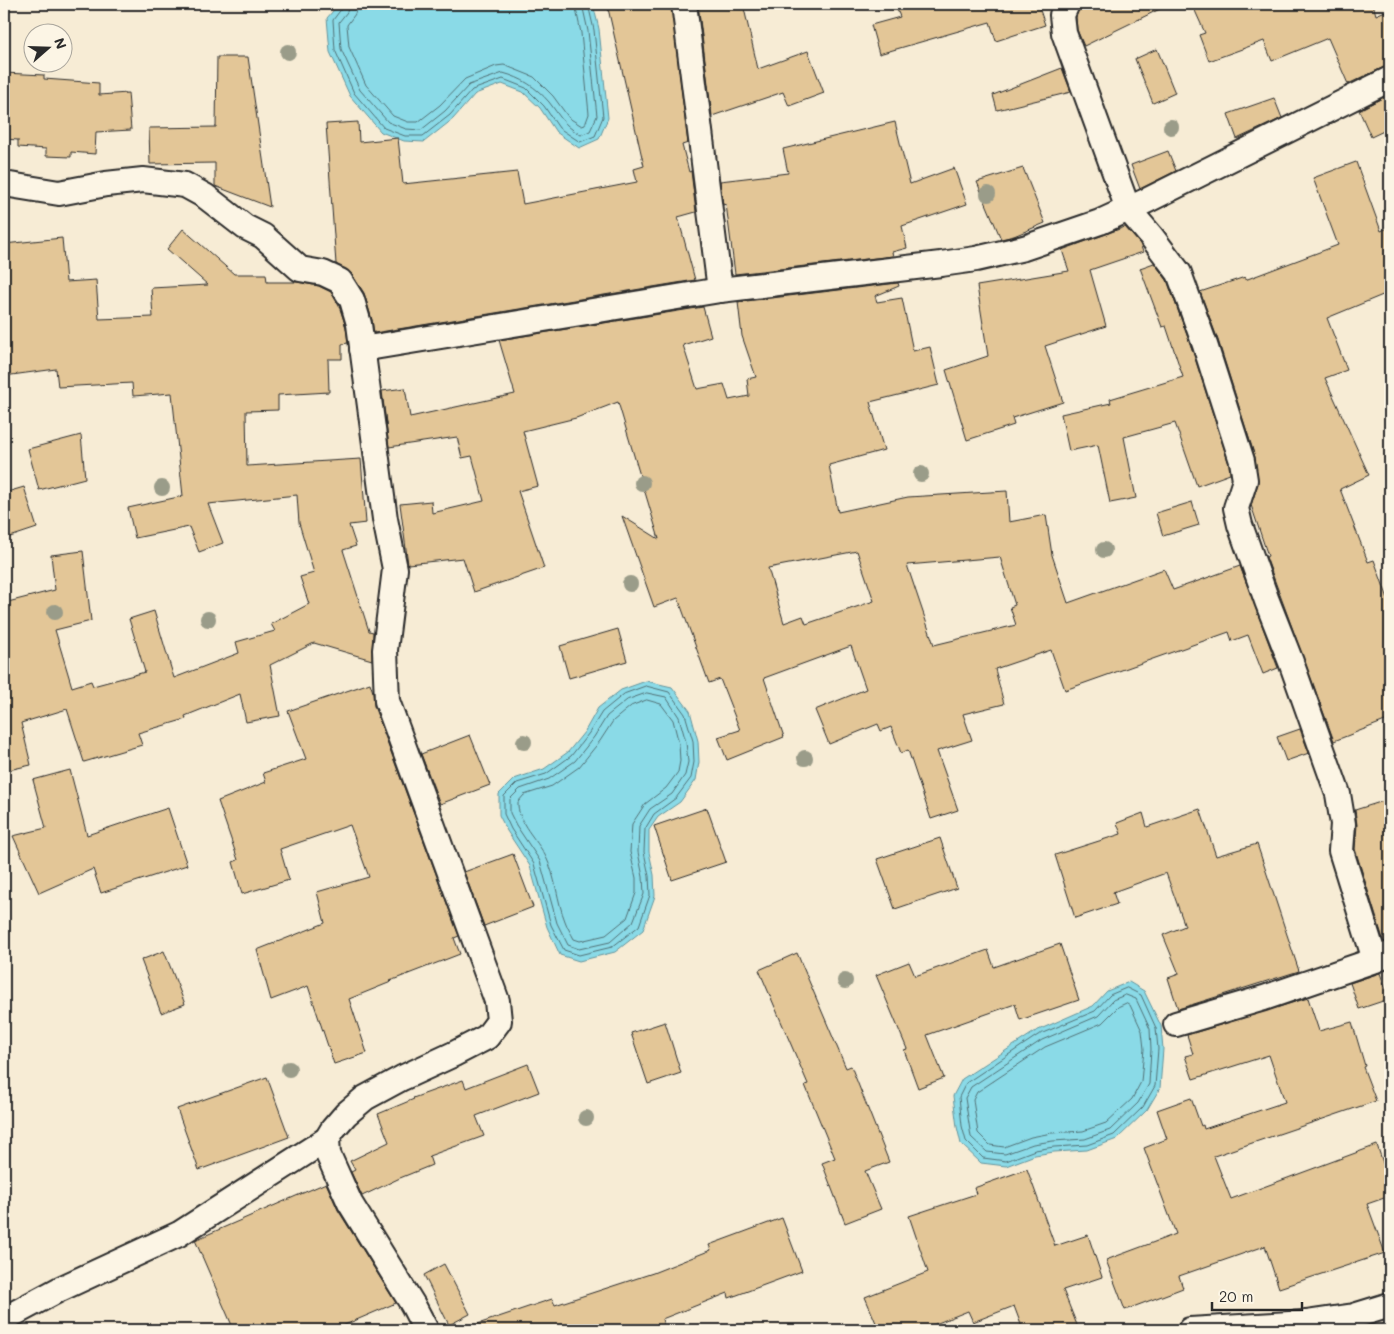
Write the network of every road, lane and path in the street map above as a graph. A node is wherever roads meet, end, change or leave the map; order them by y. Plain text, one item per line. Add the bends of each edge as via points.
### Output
1 (684, 4) edge
2 (1067, 4) edge
3 (1390, 79) edge
4 (4, 184) edge
5 (1128, 209) junction
6 (720, 290) junction
7 (362, 349) junction
8 (1383, 957) edge
9 (1176, 1024) dead end
10 (327, 1139) junction
11 (1390, 1305) edge
12 (4, 1319) edge
13 (426, 1330) edge
14 (1197, 1330) edge

1 - 6 street
2 - 5 street via 1062,15 1064,33
3 - 5 street
4 - 7 street via 58,193 143,180 185,185 206,196 244,227 263,236 300,269 340,280 352,300
5 - 6 street via 1060,237 976,259
5 - 8 street via 1179,273 1205,345 1242,461 1245,480 1236,508 1240,524 1338,794 1343,824 1342,851
6 - 7 street
7 - 10 street via 395,570 384,650 387,701 497,1001 499,1021 487,1037 365,1098 346,1114
8 - 9 street
10 - 12 street via 179,1234 60,1289
10 - 13 street via 328,1154 350,1203
11 - 14 street via 1354,1316 1306,1323

